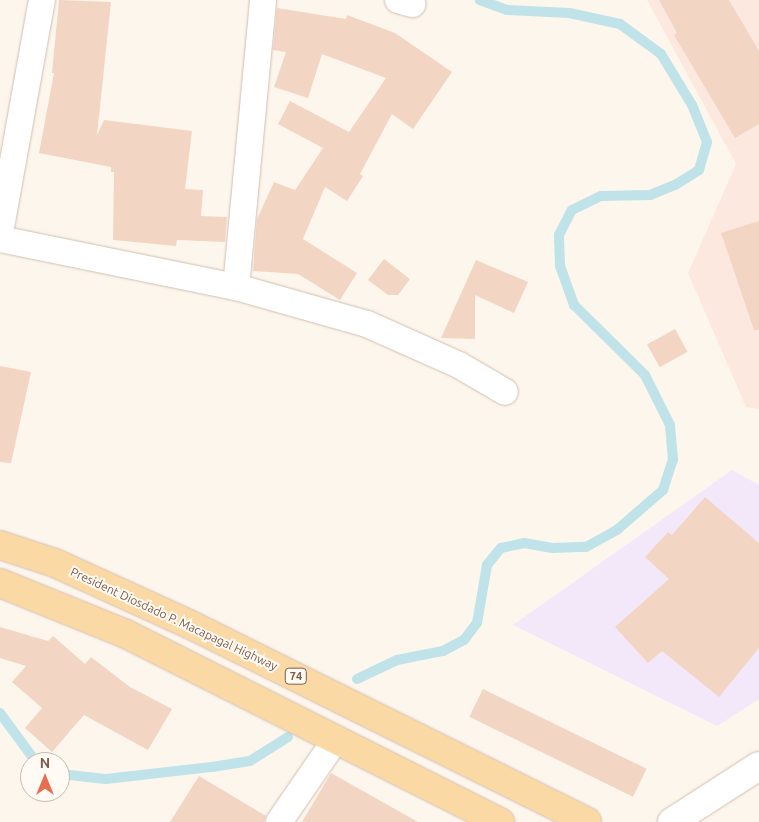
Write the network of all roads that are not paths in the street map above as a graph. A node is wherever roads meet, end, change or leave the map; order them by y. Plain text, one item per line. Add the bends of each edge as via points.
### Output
1 (42, 0) edge
2 (263, 0) edge
3 (0, 233) edge
4 (0, 239) edge
5 (236, 287) junction
6 (505, 392) dead end
7 (0, 545) edge
8 (0, 583) edge
9 (336, 740) junction
10 (759, 766) edge
11 (279, 822) edge
12 (500, 822) edge
13 (586, 822) edge
14 (672, 822) edge

1 - 3 street
2 - 5 street
4 - 5 street
5 - 6 street via 366,324 411,341
7 - 13 main road, President Diosdado P. Macapagal Highway / 74 via 55,564 191,625
8 - 9 main road via 126,634
9 - 11 street
9 - 12 main road
10 - 14 street

